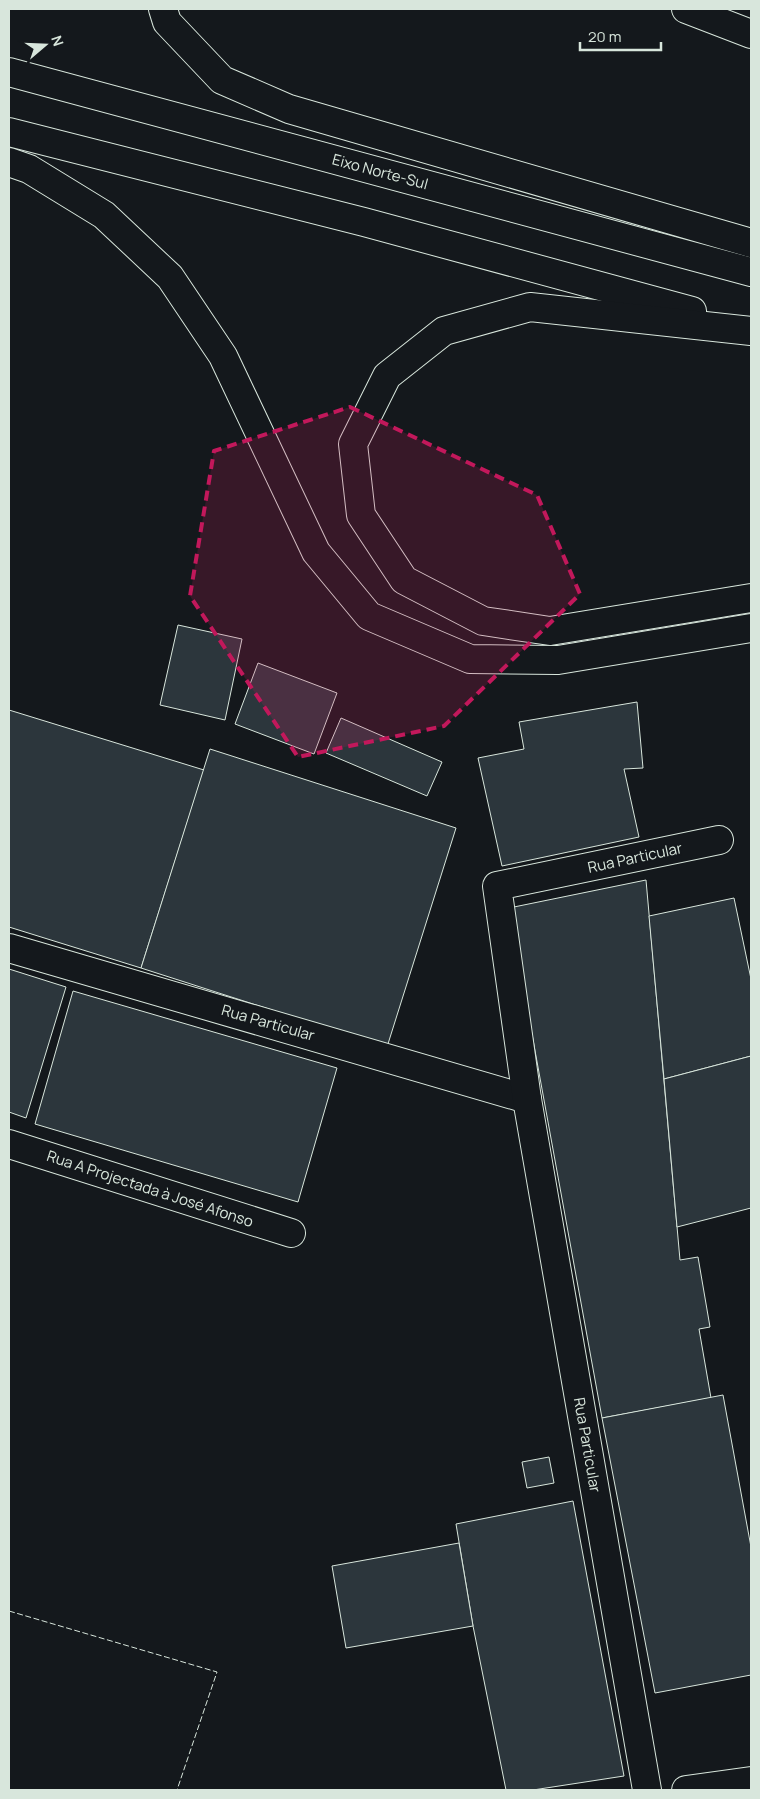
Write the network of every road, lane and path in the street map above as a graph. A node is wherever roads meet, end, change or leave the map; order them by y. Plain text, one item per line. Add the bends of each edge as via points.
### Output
1 (163, 9) edge
2 (686, 9) edge
3 (751, 34) edge
4 (9, 72) edge
5 (9, 132) edge
6 (9, 162) edge
7 (751, 243) edge
8 (751, 272) edge
9 (751, 329) edge
10 (751, 598) edge
11 (751, 628) edge
12 (719, 840) dead end
13 (9, 948) edge
14 (527, 1099) junction
15 (9, 1144) edge
16 (291, 1234) dead end
17 (751, 1781) edge
18 (647, 1790) edge
19 (686, 1790) edge

1 - 7 main road via 167,22 222,80 289,110
2 - 3 main road
4 - 8 main road, Eixo Norte-Sul
5 - 9 main road via 364,222
6 - 11 main road via 29,169 104,215 170,277 223,356 316,552 369,616 470,659 558,660
9 - 10 main road via 530,307 444,331 387,376 353,444 361,515 404,580 483,621 550,631
12 - 14 main road, Rua Particular via 497,886
13 - 14 main road, Rua Particular
14 - 18 main road, Rua Particular
15 - 16 main road, Rua A Projectada à José Afonso
17 - 19 main road

